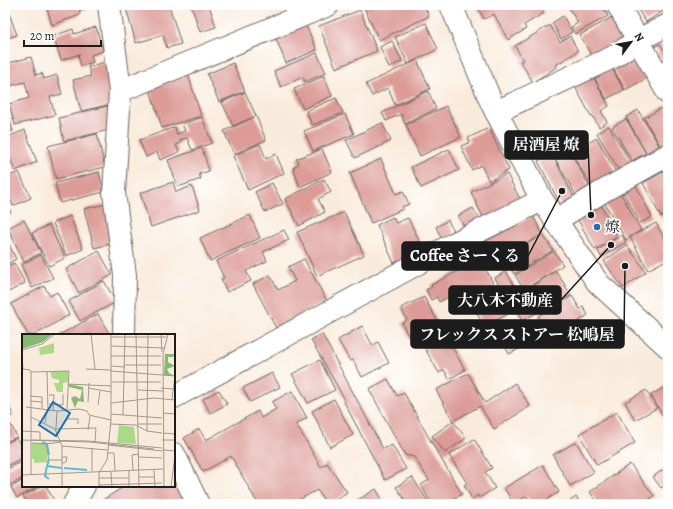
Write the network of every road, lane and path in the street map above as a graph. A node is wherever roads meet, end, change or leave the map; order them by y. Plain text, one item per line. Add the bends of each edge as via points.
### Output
1 (109, 5) edge
2 (328, 5) edge
3 (451, 5) edge
4 (618, 5) edge
5 (668, 25) edge
6 (638, 40) junction
7 (120, 91) junction
8 (668, 93) edge
9 (496, 112) junction
10 (668, 155) edge
11 (542, 200) junction
12 (555, 220) junction
13 (124, 334) edge
14 (668, 348) edge
15 (175, 396) edge
16 (175, 456) edge
17 (83, 487) edge
18 (74, 504) edge
19 (198, 504) edge

1 - 7 street
2 - 7 street
3 - 9 street
4 - 6 street
5 - 6 street
6 - 8 street
6 - 9 street via 613,57
7 - 13 street via 114,193 125,275
9 - 11 street
10 - 12 street
11 - 12 street
11 - 15 street via 453,244
12 - 14 street via 598,283
16 - 19 street
17 - 18 street

